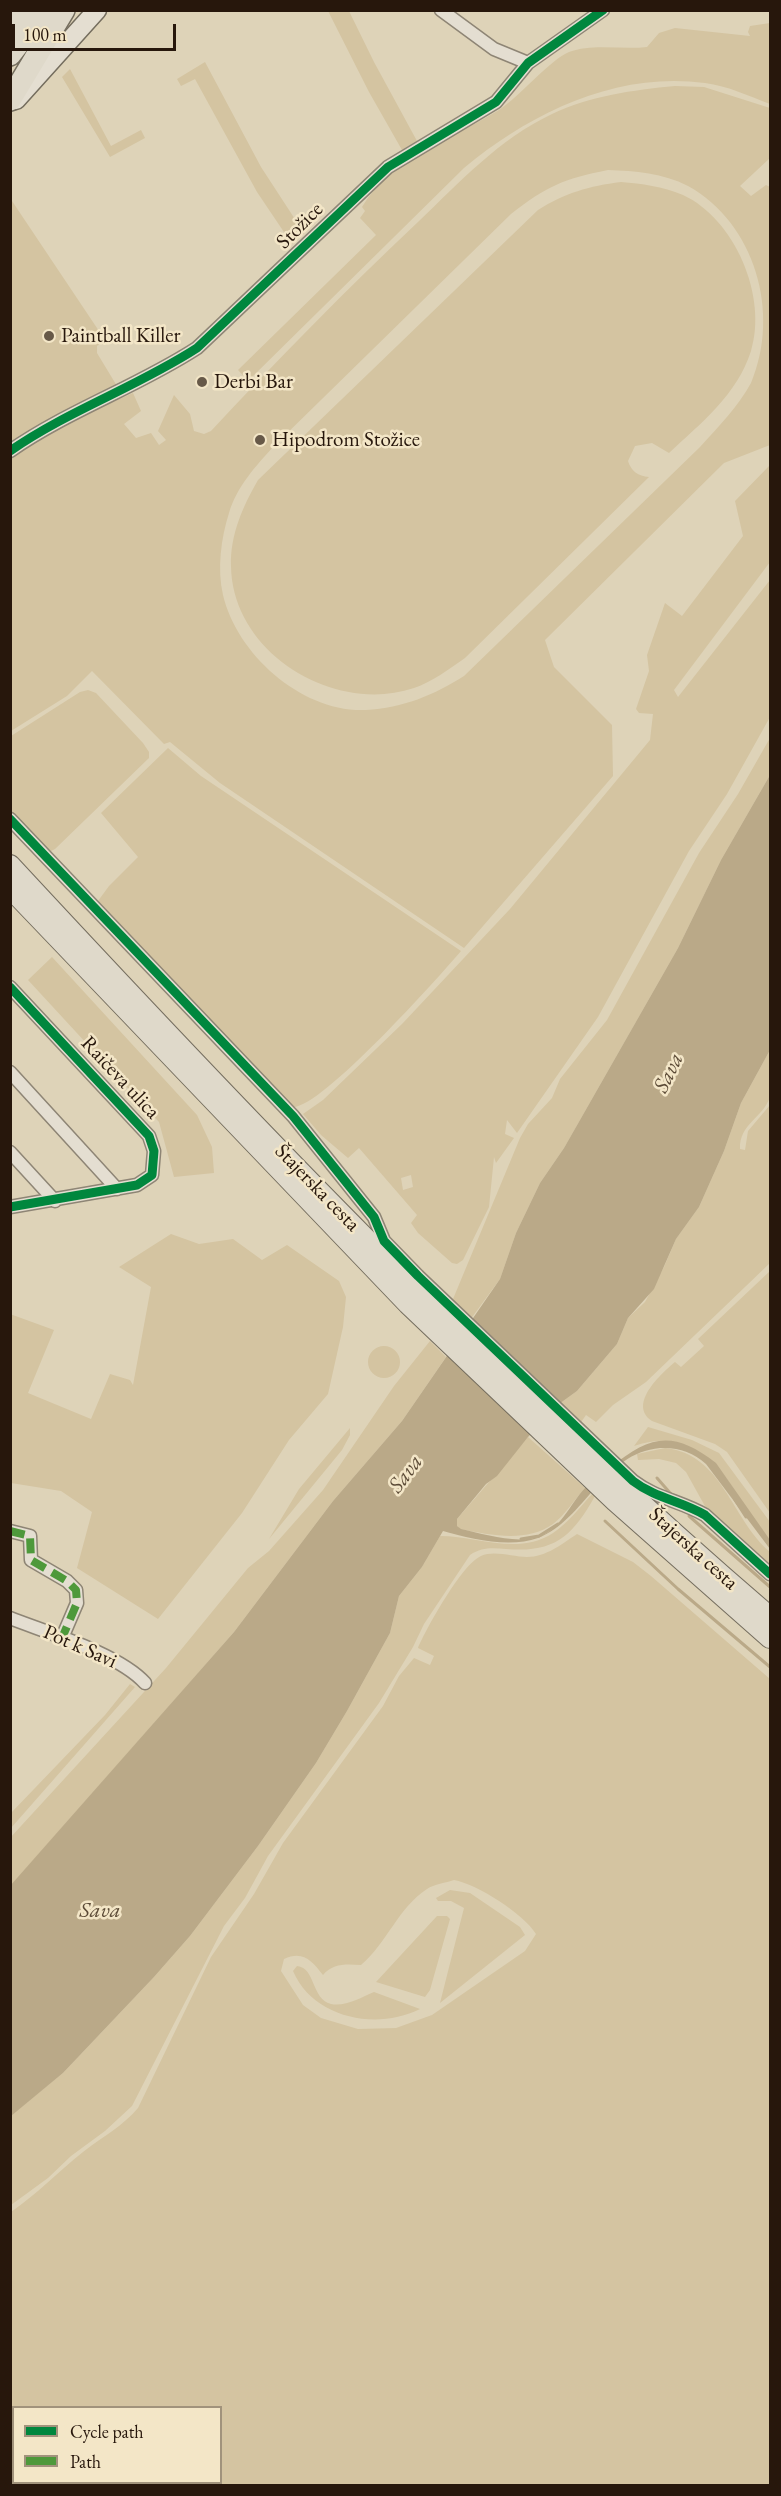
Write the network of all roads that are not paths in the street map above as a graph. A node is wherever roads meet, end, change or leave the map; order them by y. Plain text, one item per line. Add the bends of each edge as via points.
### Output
1 (25, 10) edge
2 (45, 10) edge
3 (64, 10) edge
4 (97, 10) edge
5 (441, 10) edge
6 (603, 10) edge
7 (10, 29) edge
8 (10, 55) edge
9 (528, 63) junction
10 (10, 100) edge
11 (10, 106) edge
12 (10, 451) edge
13 (10, 819) edge
14 (10, 865) edge
15 (10, 888) edge
16 (10, 987) edge
17 (10, 1072) edge
18 (10, 1152) edge
19 (117, 1189) junction
20 (55, 1201) junction
21 (10, 1208) edge
22 (382, 1258) junction
23 (625, 1491) junction
24 (10, 1532) edge
25 (771, 1574) edge
26 (771, 1617) edge
27 (10, 1618) edge
28 (62, 1638) junction
29 (771, 1638) edge
30 (145, 1683) dead end

1 - 7 highway
2 - 8 highway
3 - 10 highway
4 - 11 main road
5 - 9 street via 494,49
6 - 9 street, Stožice
9 - 12 street, Stožice via 496,102 388,167 197,348
13 - 22 street via 299,1122 374,1217 384,1241
14 - 22 main road, Štajerska cesta
15 - 22 main road, Štajerska cesta
16 - 19 street, Raičeva ulica via 149,1136 154,1151 152,1174 137,1185
17 - 19 street
18 - 20 street
19 - 20 street, Raičeva ulica
20 - 21 street, Raičeva ulica
22 - 23 street
22 - 23 main road, Štajerska cesta via 493,1387
23 - 25 street via 654,1495 693,1508
23 - 26 main road, Štajerska cesta
23 - 29 main road, Štajerska cesta
24 - 28 street via 30,1536 31,1560 76,1590 77,1603
27 - 28 street, Pot k Savi
28 - 30 street, Pot k Savi via 136,1672

